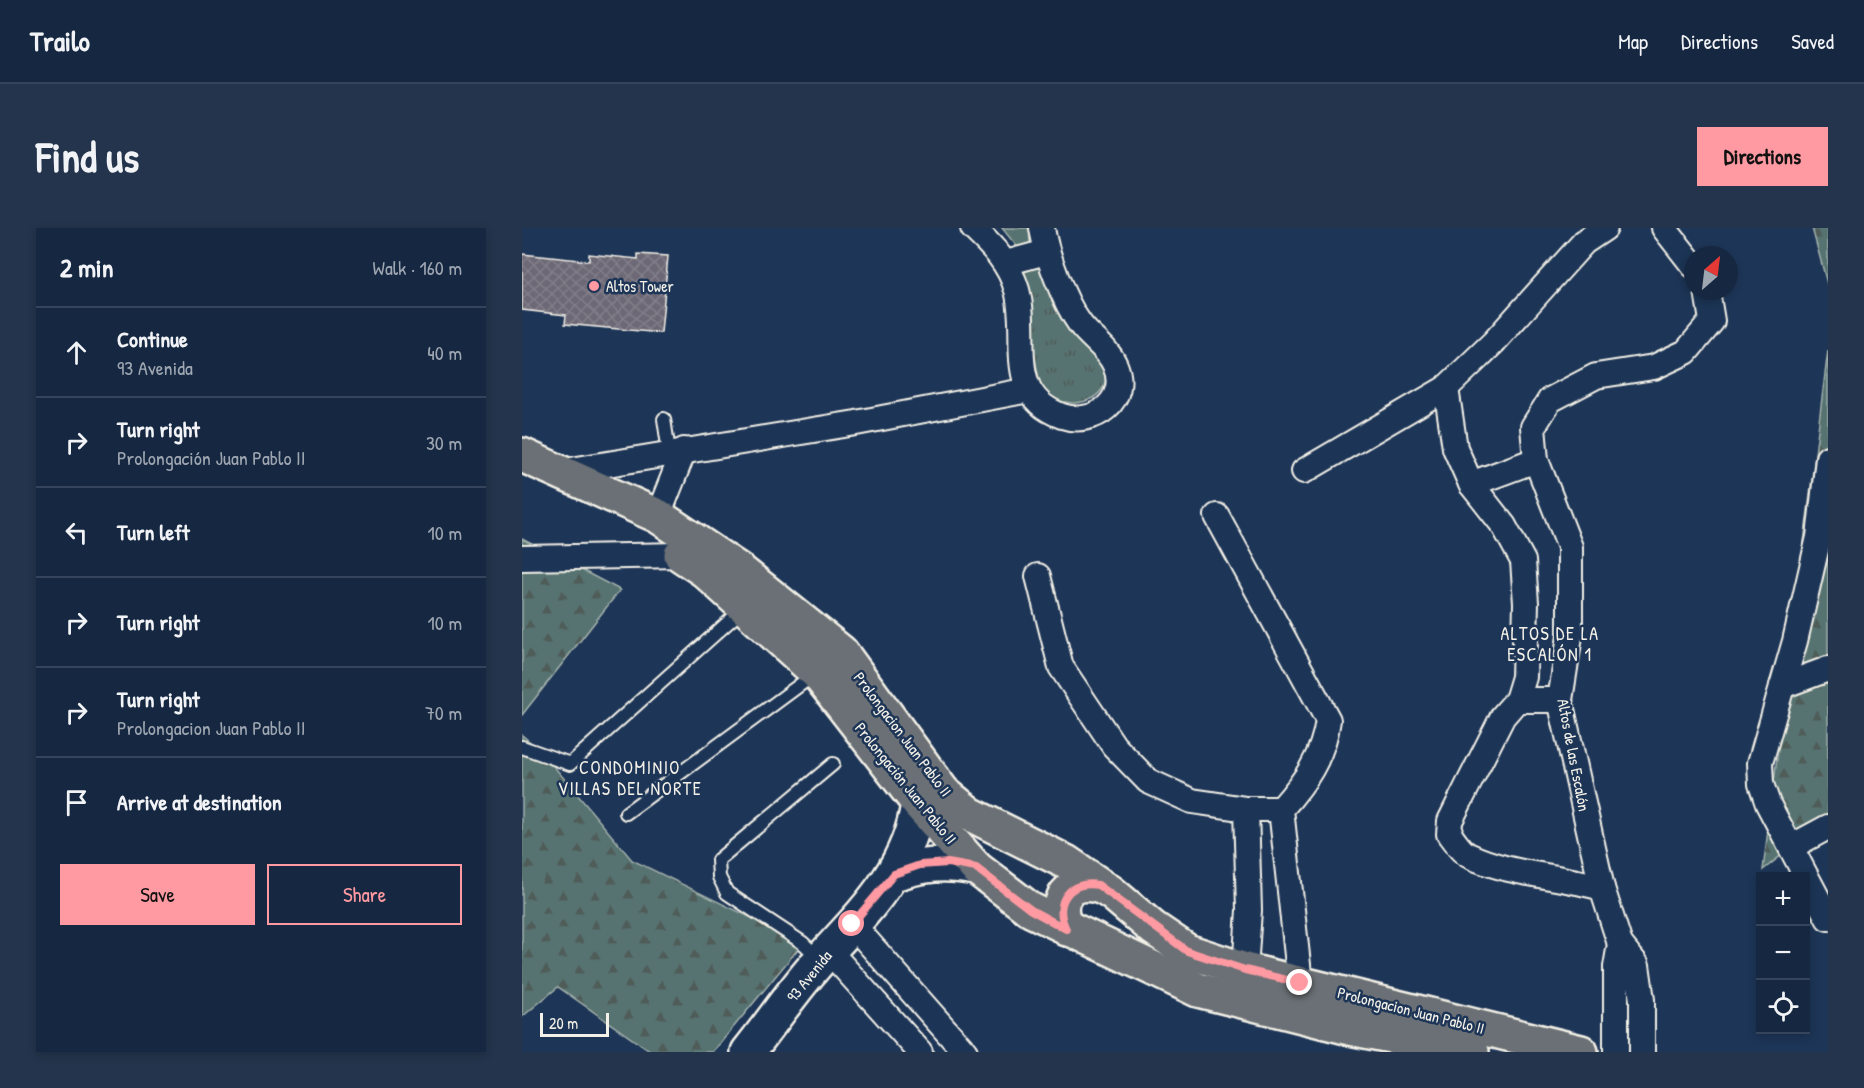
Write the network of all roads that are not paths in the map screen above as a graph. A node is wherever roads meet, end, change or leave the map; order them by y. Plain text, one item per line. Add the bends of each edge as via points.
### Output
1 (973, 228) edge
2 (1042, 228) edge
3 (1605, 228) edge
4 (1664, 228) edge
5 (1046, 252) junction
6 (1684, 254) edge
7 (1006, 263) junction
8 (1708, 300) edge
9 (1446, 388) junction
10 (1029, 390) junction
11 (664, 419) dead end
12 (677, 451) junction
13 (522, 455) edge
14 (1828, 458) edge
15 (1536, 460) junction
16 (1304, 471) dead end
17 (559, 472) junction
18 (522, 473) edge
19 (1471, 484) junction
20 (658, 516) junction
21 (1217, 516) dead end
22 (682, 555) junction
23 (522, 558) edge
24 (1038, 576) dead end
25 (745, 607) junction
26 (1828, 669) edge
27 (818, 673) junction
28 (1782, 686) junction
29 (1517, 700) junction
30 (1560, 700) junction
31 (522, 747) edge
32 (833, 764) dead end
33 (918, 803) junction
34 (1246, 808) junction
35 (1281, 809) junction
36 (626, 813) dead end
37 (1828, 827) edge
38 (1791, 848) junction
39 (976, 868) junction
40 (894, 874) junction
41 (1602, 888) junction
42 (1113, 894) junction
43 (1828, 918) edge
44 (852, 924) junction
45 (1066, 929) junction
46 (1620, 944) junction
47 (825, 955) junction
48 (1245, 970) junction
49 (1300, 983) junction
50 (748, 1052) edge
51 (920, 1052) edge
52 (964, 1052) edge
53 (1472, 1052) edge
54 (1581, 1052) edge
55 (1616, 1052) edge
56 (1642, 1052) edge

1 - 7 street
2 - 5 street
3 - 9 street via 1584,243 1494,342
4 - 6 street
5 - 7 street
5 - 10 street via 1071,309 1108,353 1120,382 1116,399 1103,412 1074,420 1046,410
7 - 10 street via 1017,291 1022,322 1020,350
8 - 15 street, Altos de las Escalón via 1712,321 1686,352 1654,367 1596,376 1550,400 1533,427
9 - 16 street
9 - 19 street via 1455,448
10 - 12 street
11 - 12 lane
12 - 17 street
12 - 20 street
13 - 17 main road, Prolongacion Juan Pablo II
14 - 28 street via 1819,537
15 - 19 street
15 - 30 street, Altos de las Escalón via 1570,547 1570,636
17 - 20 main road, Prolongacion Juan Pablo II
18 - 22 main road, Prolongación Juan Pablo II via 648,534
19 - 29 street via 1504,526 1524,561 1525,658
20 - 42 main road, Prolongacion Juan Pablo II via 740,570 841,652 943,792 970,814 1066,862
21 - 35 street via 1328,720 1325,743 1307,778
22 - 23 street
22 - 25 main road, Prolongación Juan Pablo II
24 - 34 street via 1062,667 1114,746 1148,781 1192,801
25 - 27 main road, Prolongación Juan Pablo II
25 - 31 lane via 570,764
26 - 28 street
27 - 33 main road, Prolongación Juan Pablo II
27 - 36 lane
28 - 38 street via 1760,763 1761,784
29 - 30 street
29 - 41 street via 1503,716 1450,821 1449,834 1465,854 1522,873 1568,878
30 - 41 street, Altos de las Escalón
32 - 47 lane via 718,860 719,877 727,893
33 - 39 main road, Prolongación Juan Pablo II
33 - 40 street, 93 Avenida via 915,828
34 - 35 street
34 - 48 street via 1249,910
35 - 49 street
37 - 38 street
38 - 43 street
39 - 40 street via 948,863 920,865
39 - 45 main road, Prolongación Juan Pablo II via 1031,910
40 - 44 street, 93 Avenida
41 - 46 street, Altos de las Escalón
42 - 45 main road via 1098,885 1074,886 1061,906
42 - 48 main road, Prolongacion Juan Pablo II via 1187,951
44 - 47 street, 93 Avenida
44 - 52 street
45 - 53 main road, Prolongación Juan Pablo II via 1182,984 1232,1001
46 - 55 street, Altos de las Escalón via 1616,967
46 - 56 street, Altos de las Escalón via 1637,965
47 - 50 street, 93 Avenida
47 - 51 street
48 - 49 main road, Prolongacion Juan Pablo II
49 - 54 main road, Prolongacion Juan Pablo II

